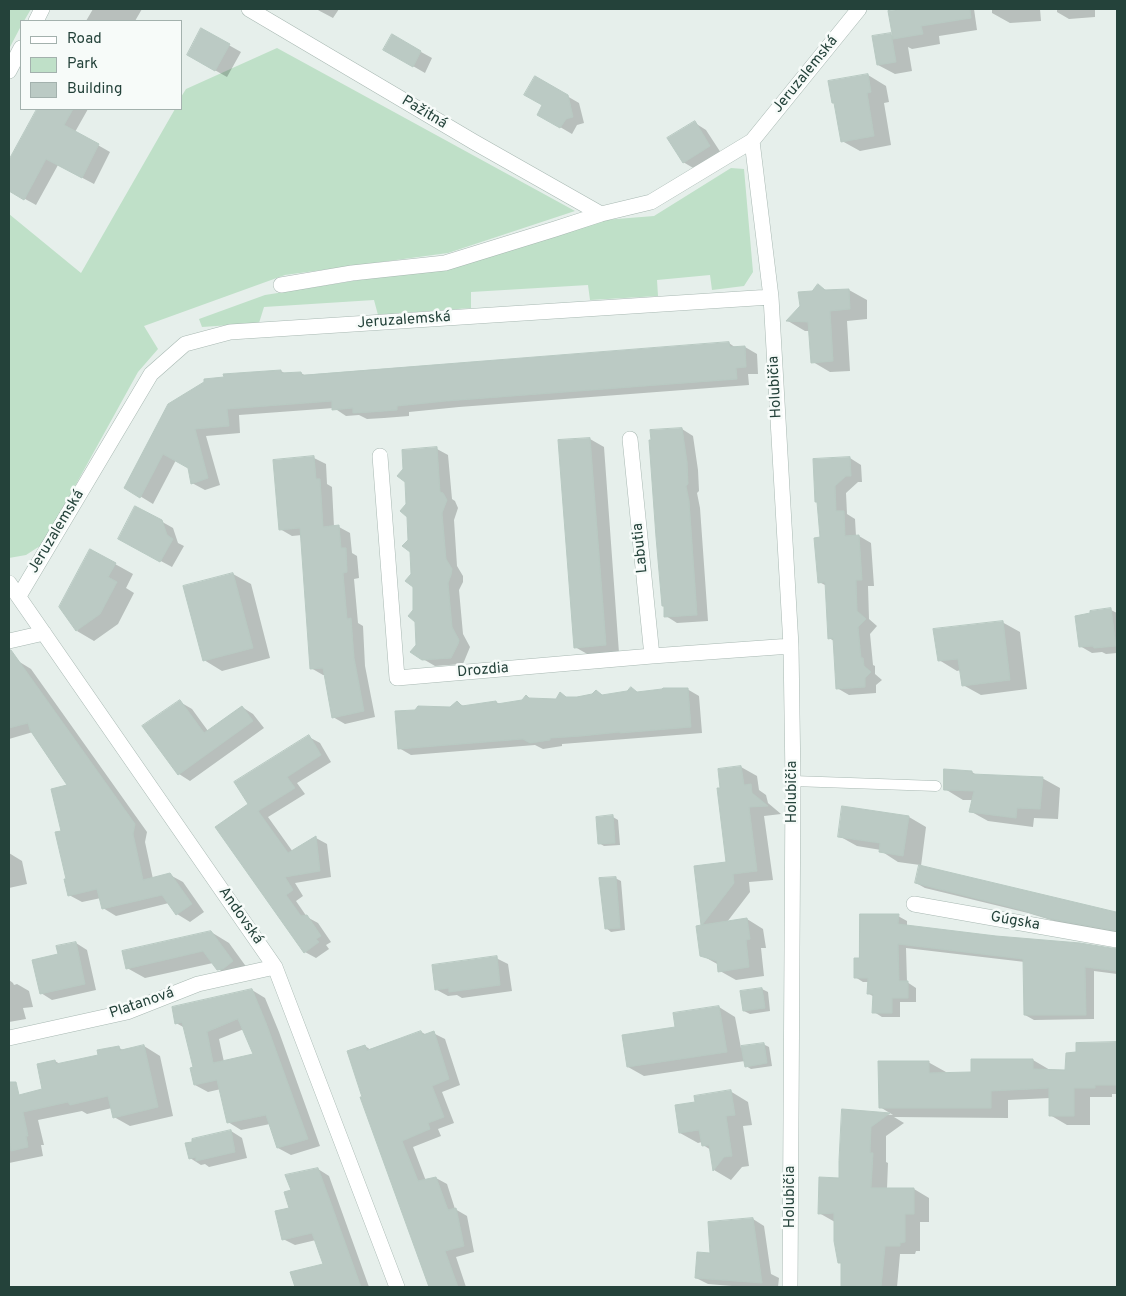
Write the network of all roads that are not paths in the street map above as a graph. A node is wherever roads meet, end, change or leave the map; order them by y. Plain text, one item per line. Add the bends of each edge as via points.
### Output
1 (249, 9) edge
2 (860, 9) edge
3 (20, 50) edge
4 (9, 71) edge
5 (752, 141) junction
6 (601, 214) junction
7 (281, 286) dead end
8 (771, 297) junction
9 (630, 439) dead end
10 (380, 456) dead end
11 (9, 584) edge
12 (19, 596) junction
13 (44, 633) junction
14 (9, 641) edge
15 (791, 646) junction
16 (652, 656) junction
17 (793, 781) junction
18 (936, 786) dead end
19 (914, 904) dead end
20 (1117, 940) edge
21 (275, 967) junction
22 (9, 1038) edge
23 (397, 1287) edge
24 (790, 1287) edge

1 - 6 street, Pažitná
2 - 5 street, Jeruzalemská
3 - 4 street
5 - 6 street, Jeruzalemská via 651,202
5 - 8 street
6 - 7 street, Jeruzalemská via 445,263 352,273
8 - 12 street, Jeruzalemská via 230,332 185,344 151,374
8 - 15 street, Holubičia
9 - 16 street, Labutia
10 - 16 street, Drozdia via 397,678
11 - 12 street, Andovská
12 - 13 street, Andovská
13 - 14 street
13 - 21 street, Andovská
15 - 16 street, Drozdia
15 - 17 street, Holubičia
17 - 18 lane
17 - 24 street, Holubičia
19 - 20 street, Gúgska
21 - 22 street, Platanová via 198,984 127,1012
21 - 23 street, Andovská

